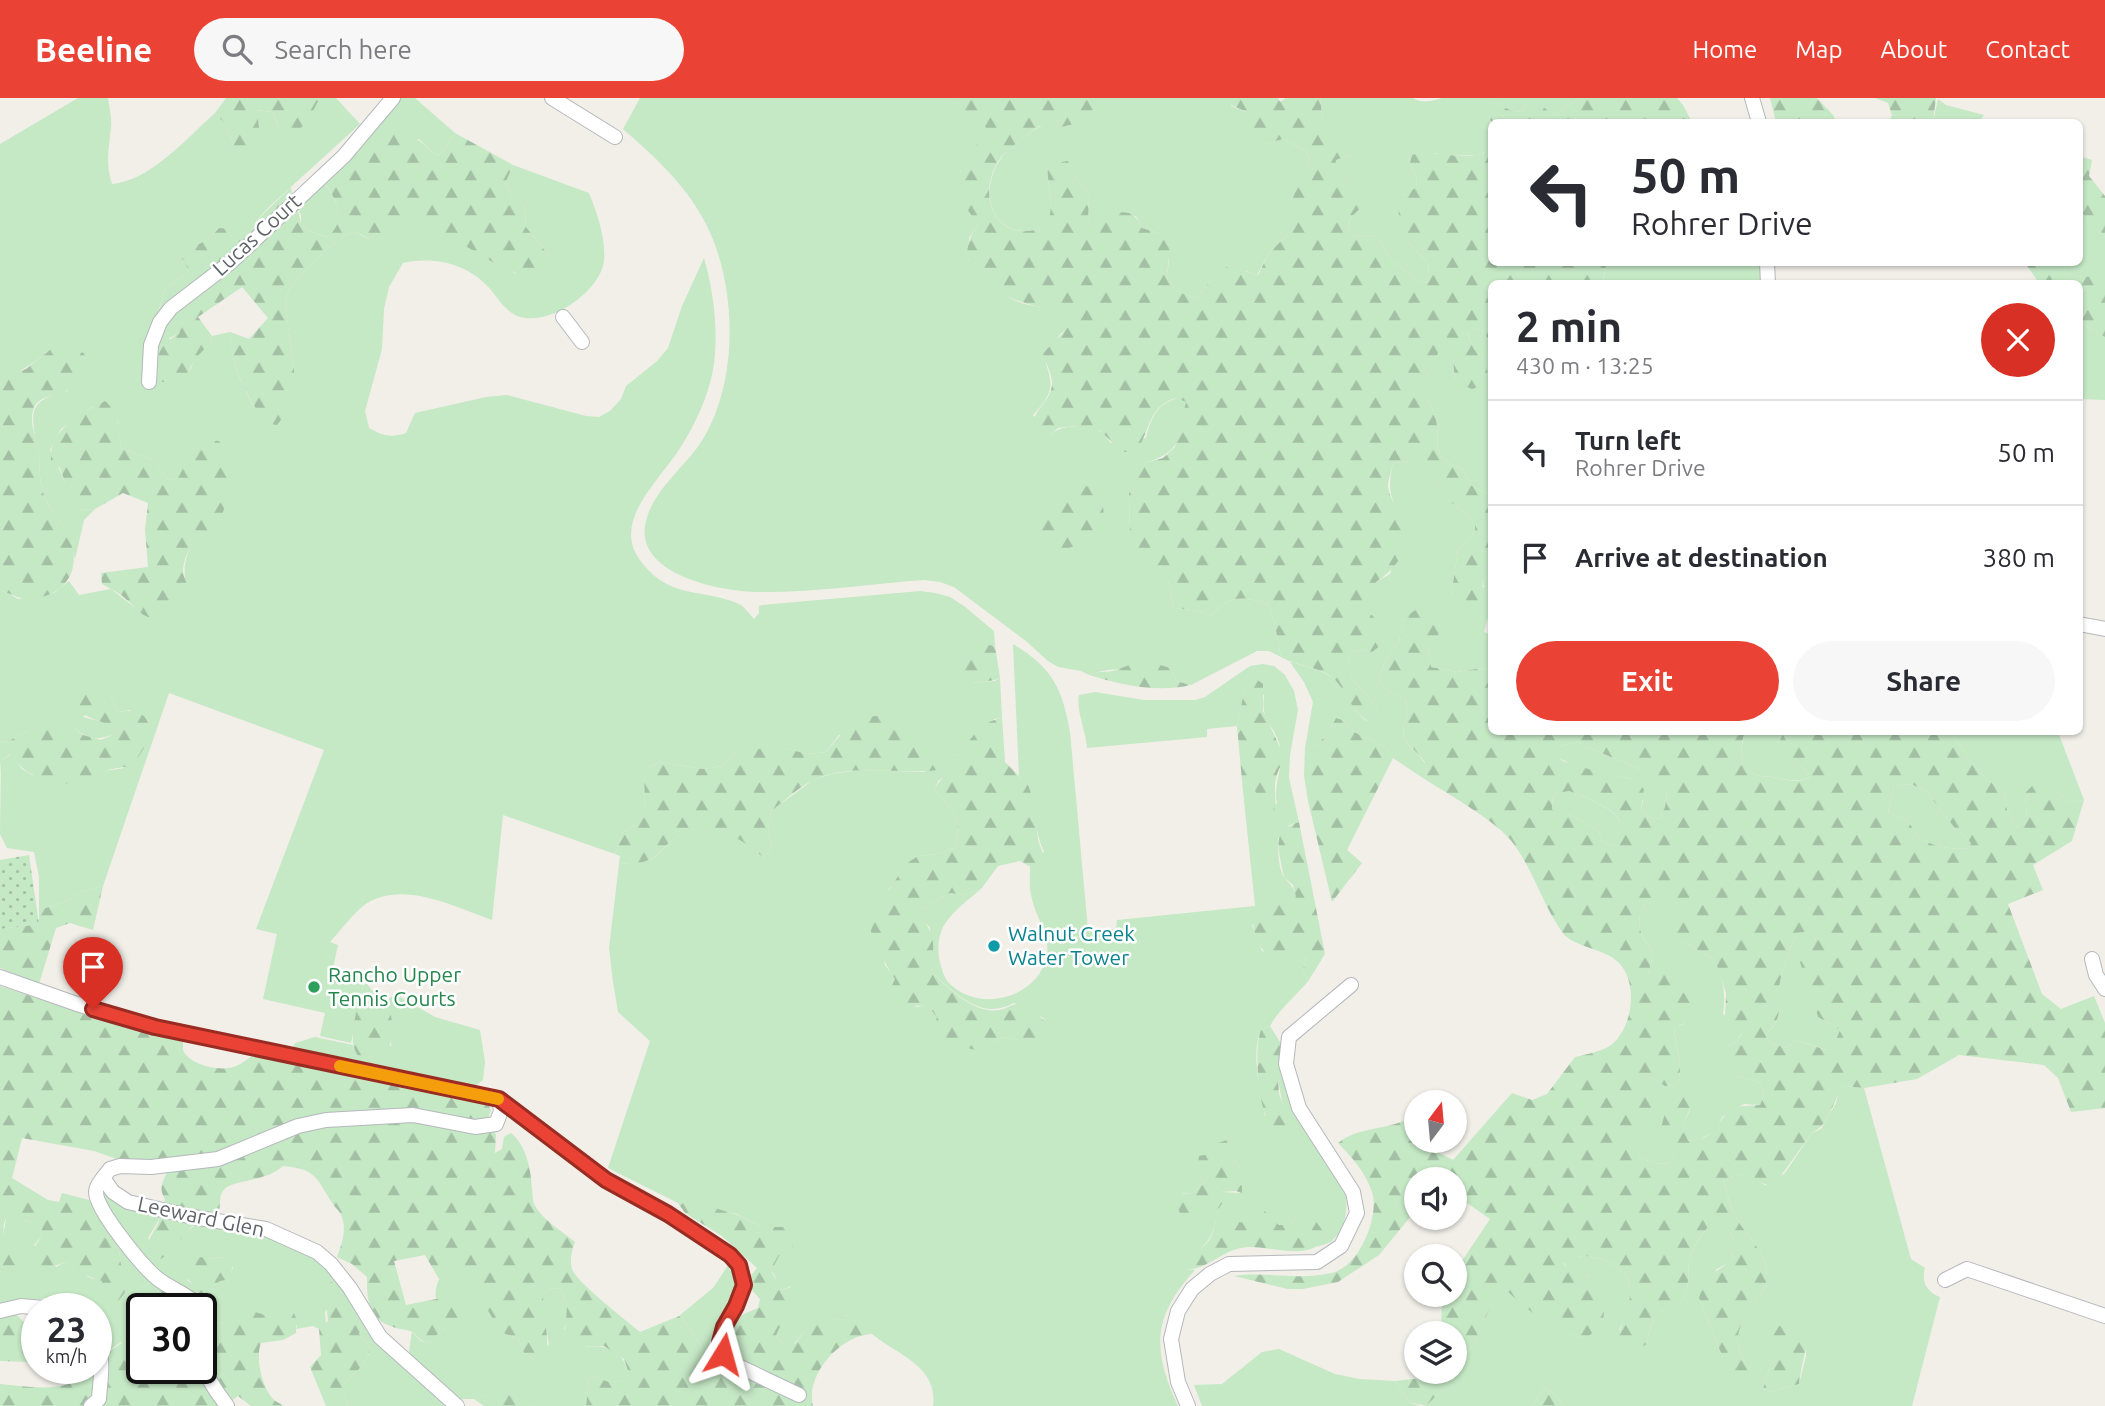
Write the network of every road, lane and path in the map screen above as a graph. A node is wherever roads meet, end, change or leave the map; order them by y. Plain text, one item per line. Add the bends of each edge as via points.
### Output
1 (393, 98) edge
2 (552, 98) edge
3 (1752, 98) edge
4 (1758, 119) edge
5 (615, 137) dead end
6 (563, 317) dead end
7 (582, 342) dead end
8 (149, 382) dead end
9 (2083, 625) edge
10 (2105, 629) edge
11 (2092, 958) dead end
12 (0, 978) edge
13 (1351, 985) dead end
14 (2105, 989) edge
15 (499, 1099) junction
16 (103, 1178) junction
17 (1945, 1280) dead end
18 (21, 1306) edge
19 (0, 1311) edge
20 (2105, 1316) edge
21 (100, 1384) edge
22 (799, 1395) dead end
23 (91, 1406) edge
24 (227, 1406) edge
25 (457, 1406) edge
26 (1188, 1406) edge

1 - 8 street, Lucas Court via 344,156 231,262 171,308 151,345
2 - 5 street
3 - 4 street
6 - 7 street
9 - 10 street
11 - 14 street
12 - 15 street via 155,1027
13 - 26 street via 1289,1037 1286,1064 1299,1108 1353,1192 1357,1213 1341,1246 1317,1262 1230,1264 1192,1289 1178,1311 1171,1339 1178,1382
15 - 16 street, Leeward Glen via 500,1118 486,1127 413,1115 326,1121 298,1126 218,1158 151,1167 120,1166
15 - 22 street via 606,1180 730,1255 739,1265 744,1285 724,1327 723,1354 736,1365
16 - 24 street via 96,1192 100,1209 156,1277 190,1297 206,1315 209,1377
16 - 25 street, Leeward Glen via 128,1202 266,1229 317,1252 350,1288 380,1337
17 - 20 street via 1967,1269
18 - 19 street
21 - 23 street via 100,1399

